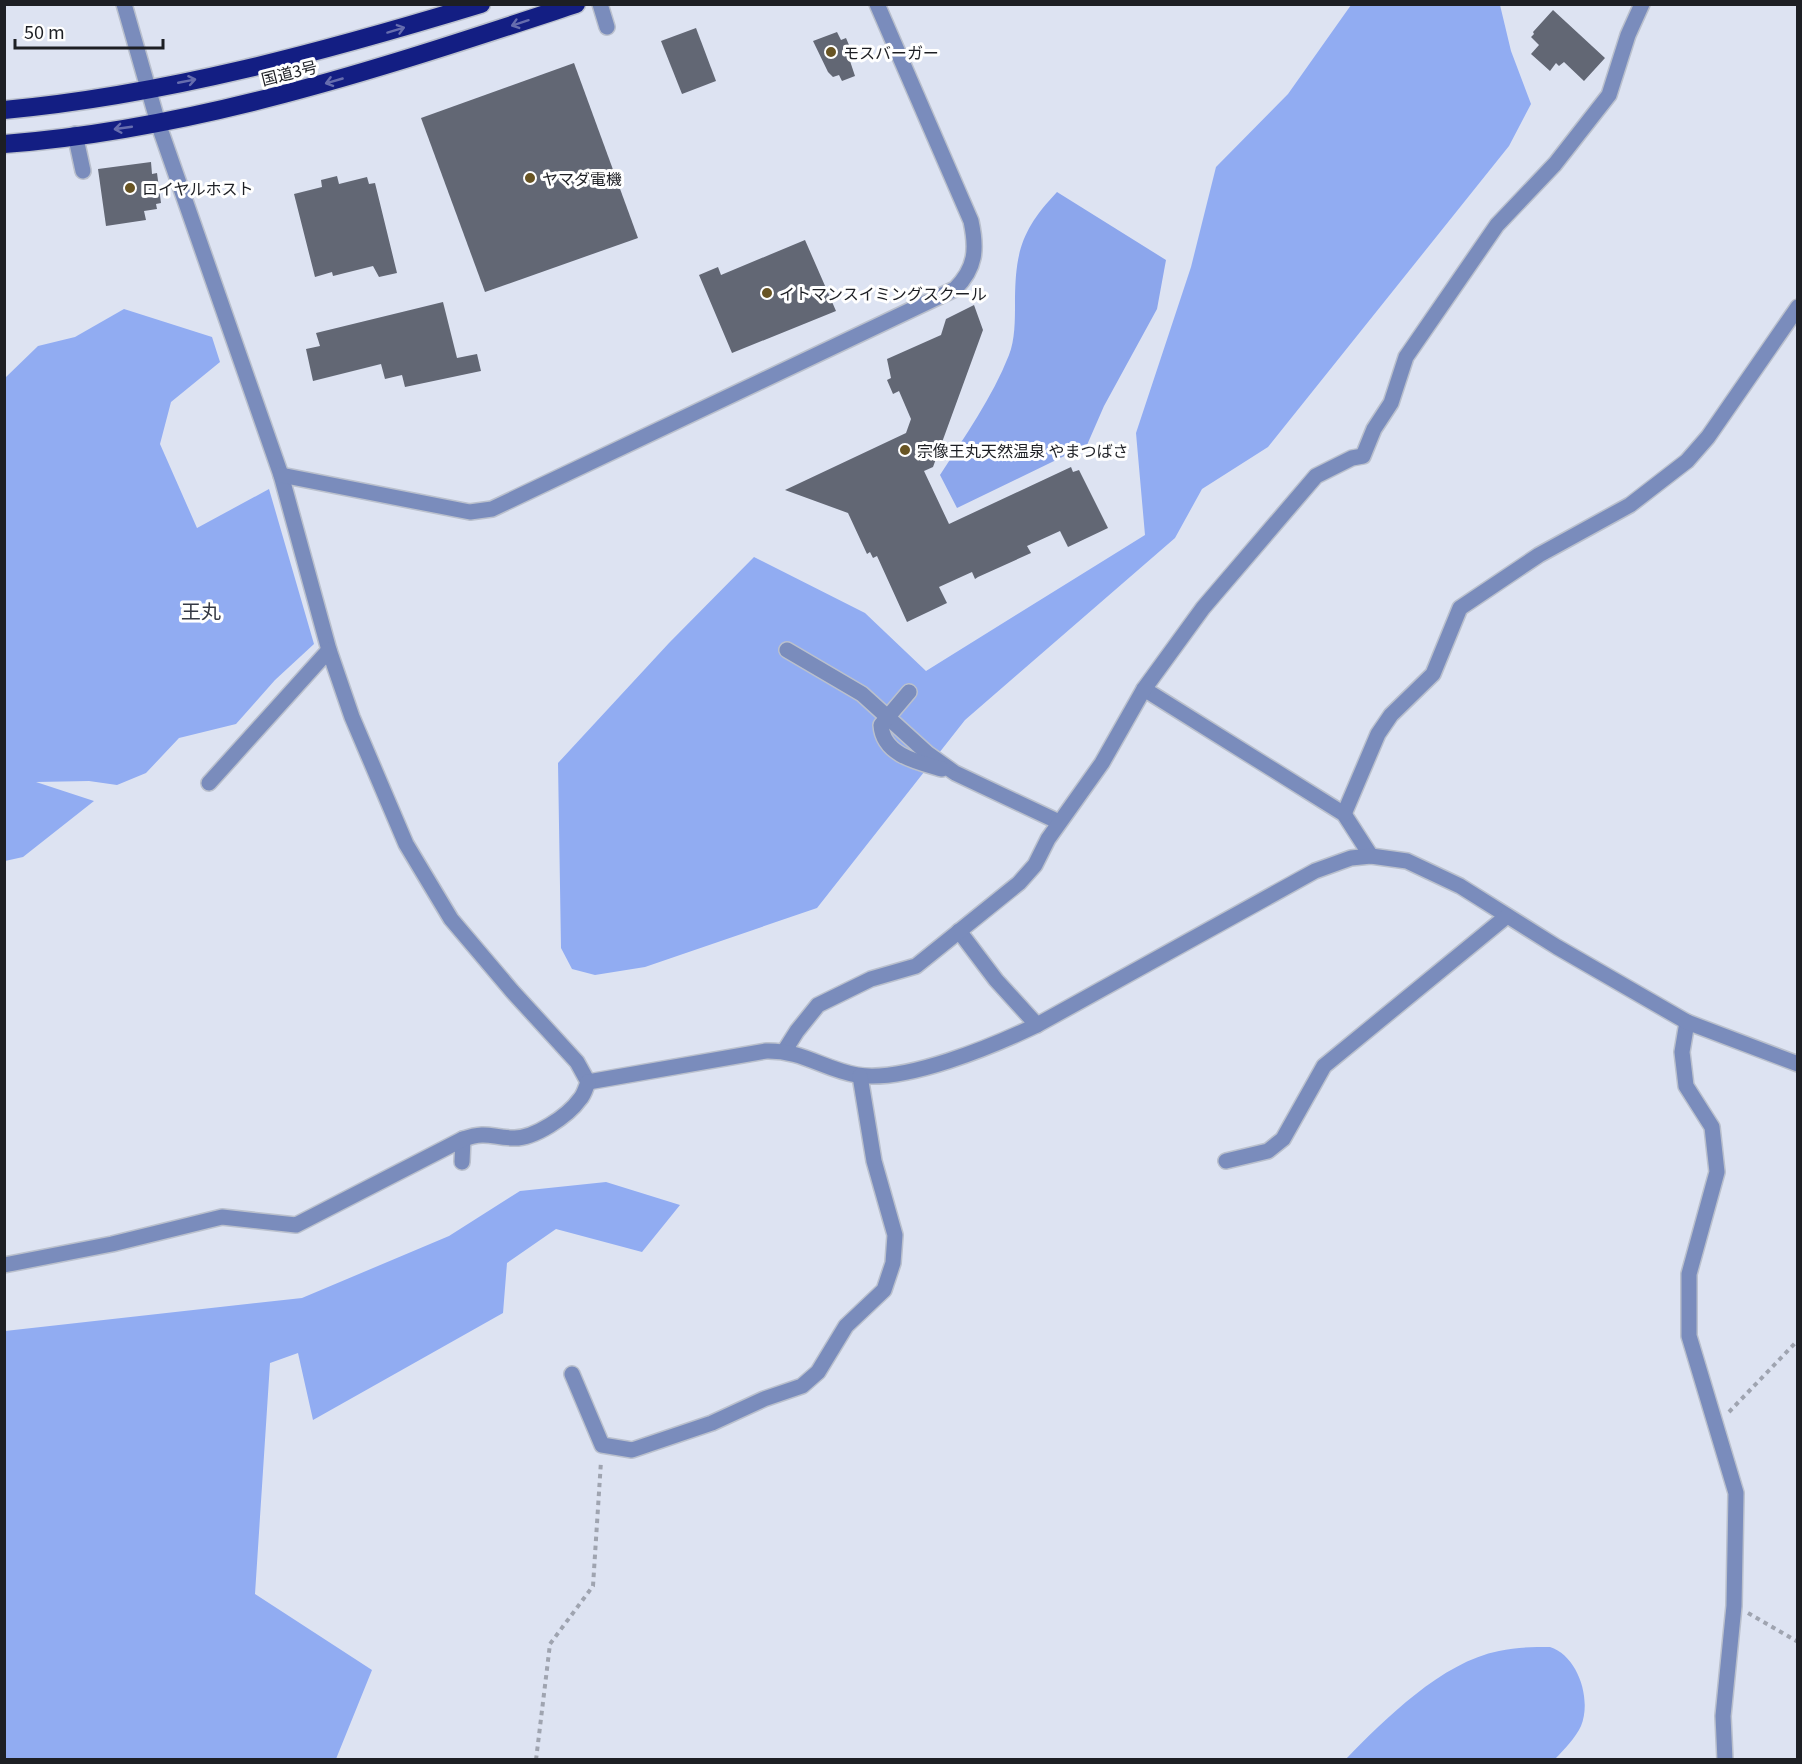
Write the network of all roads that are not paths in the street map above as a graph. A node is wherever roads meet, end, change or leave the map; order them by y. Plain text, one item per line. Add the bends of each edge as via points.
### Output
1 (124, 4) edge
2 (481, 4) edge
3 (576, 4) edge
4 (600, 4) edge
5 (877, 4) edge
6 (1642, 4) edge
7 (607, 27) dead end
8 (147, 88) junction
9 (4, 110) edge
10 (158, 123) junction
11 (75, 134) junction
12 (4, 144) edge
13 (83, 171) dead end
14 (1797, 306) edge
15 (281, 475) junction
16 (329, 650) junction
17 (787, 650) dead end
18 (1144, 689) junction
19 (909, 692) dead end
20 (888, 718) junction
21 (955, 773) junction
22 (209, 783) dead end
23 (1344, 814) junction
24 (1059, 822) junction
25 (1371, 856) junction
26 (1507, 916) junction
27 (959, 931) junction
28 (1687, 1022) junction
29 (1037, 1025) junction
30 (785, 1050) junction
31 (1797, 1064) edge
32 (860, 1076) junction
33 (588, 1082) junction
34 (463, 1139) junction
35 (1226, 1161) dead end
36 (462, 1162) dead end
37 (4, 1265) edge
38 (572, 1374) dead end
39 (1725, 1760) edge

1 - 8 street
8 -> 2 highway, 国道3号 via 218,75 387,33
3 -> 10 highway, 国道3号 via 330,82
4 - 7 street
5 - 15 street via 971,221 976,243 974,261 955,289 492,508 470,512
6 - 18 street via 1609,95 1555,164 1497,225 1406,357 1391,403 1363,456 1316,476 1224,582
8 - 9 highway, 国道3号
8 - 10 street
10 -> 11 highway, 国道3号
10 - 15 street
11 - 12 highway, 国道3号
11 - 13 street
14 - 23 street via 1708,437 1687,461 1630,505 1539,555 1460,608 1433,674 1391,715 1378,734
15 - 16 street
16 - 22 street
16 - 33 street via 352,717 406,844 451,919 570,1054
17 - 20 street via 862,694
18 - 23 street
18 - 24 street via 1102,763
19 - 20 street
20 - 21 street
20 - 21 street via 881,725 886,745
21 - 24 street
23 - 25 street
24 - 27 street via 1035,865 1019,883
25 - 26 street via 1407,861 1460,886
25 - 29 street via 1351,858 1315,871
26 - 28 street
26 - 35 street via 1324,1066 1283,1139 1268,1151
27 - 29 street
27 - 30 street via 916,966 871,979 818,1005
28 - 31 street
28 - 39 street via 1682,1052 1686,1086 1712,1127 1717,1172 1689,1274 1689,1336 1736,1493 1734,1606 1723,1716
29 - 32 street via 914,1071
30 - 32 street
30 - 33 street
32 - 38 street via 874,1161 895,1235 893,1263 884,1290 846,1326 818,1372 802,1386 632,1450 602,1445
33 - 34 street via 581,1099 535,1132 515,1139 481,1133
34 - 36 street
34 - 37 street via 296,1225 222,1217

